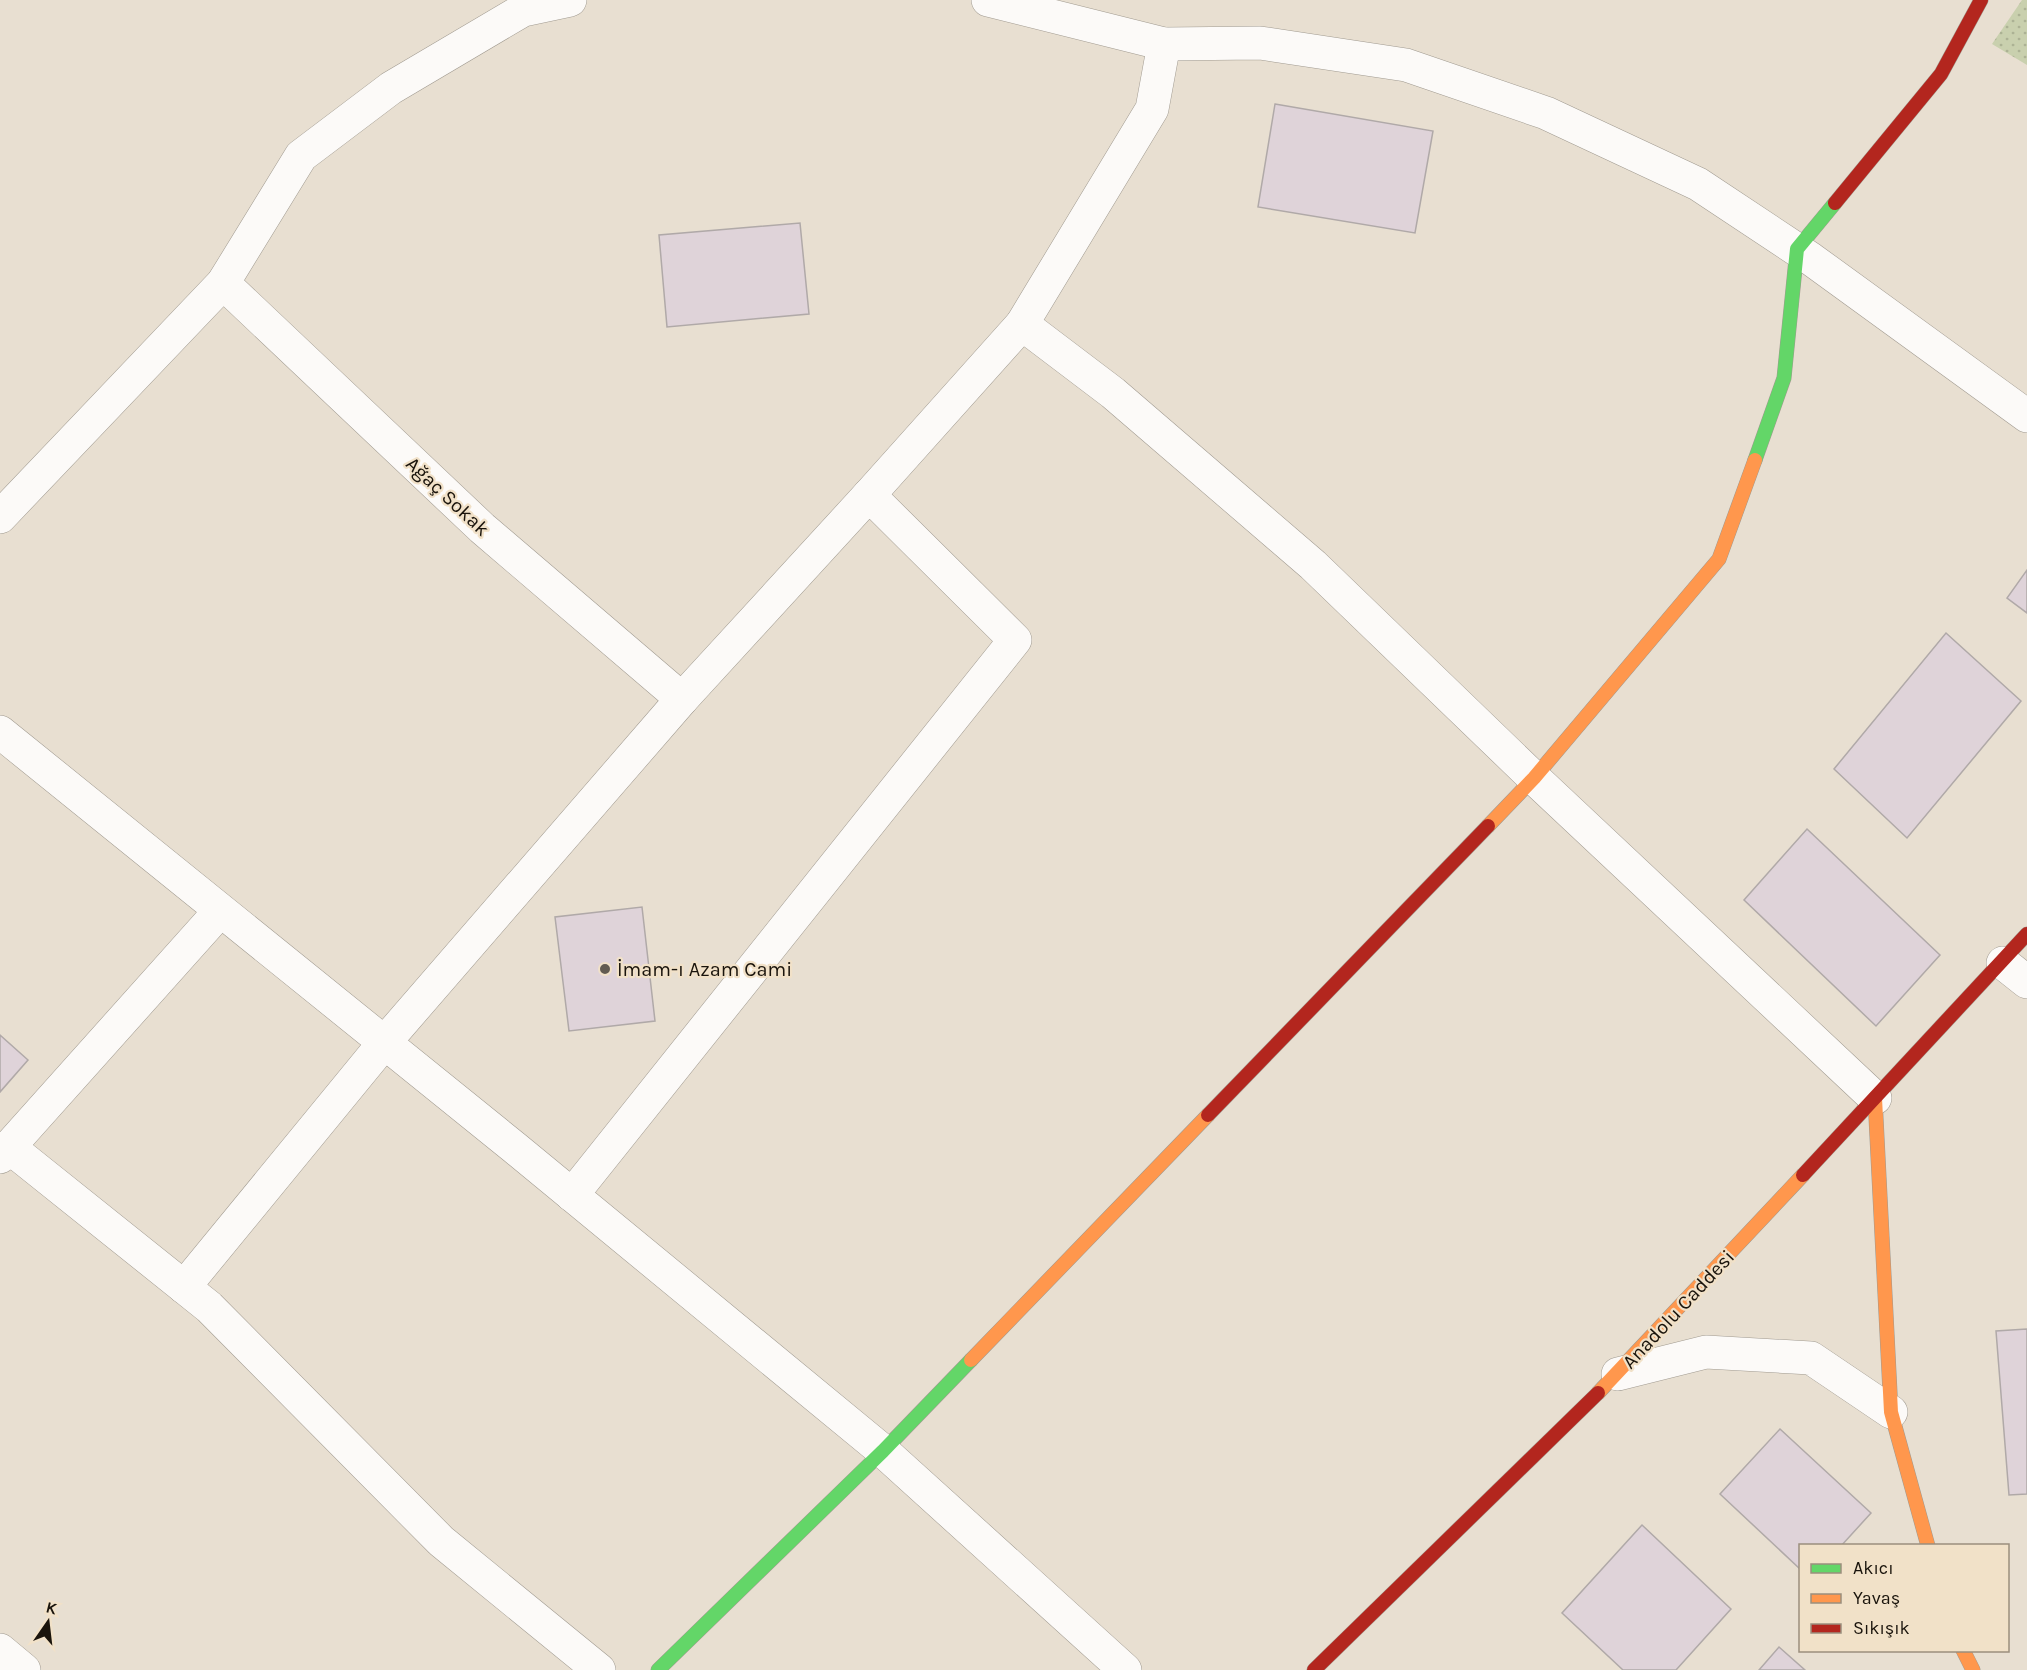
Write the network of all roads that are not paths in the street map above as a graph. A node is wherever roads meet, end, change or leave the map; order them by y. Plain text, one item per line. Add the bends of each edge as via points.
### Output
1 (570, 0) edge
2 (988, 0) edge
3 (1981, 0) edge
4 (1164, 44) junction
5 (1797, 249) junction
6 (223, 283) junction
7 (1022, 324) junction
8 (2027, 416) edge
9 (869, 495) junction
10 (0, 517) edge
11 (682, 699) junction
12 (0, 732) edge
13 (1534, 778) junction
14 (220, 911) junction
15 (2027, 934) edge
16 (2015, 972) edge
17 (384, 1043) junction
18 (1875, 1098) junction
19 (5, 1152) edge
20 (572, 1195) junction
21 (184, 1287) junction
22 (1618, 1374) junction
23 (1891, 1412) junction
24 (883, 1450) junction
25 (1928, 1544) edge
26 (0, 1650) edge
27 (1964, 1652) edge
28 (24, 1670) edge
29 (599, 1670) edge
30 (658, 1670) edge
31 (1125, 1670) edge
32 (1314, 1670) edge
33 (1973, 1670) edge

1 - 6 street via 523,10 391,88 301,156
2 - 4 street
3 - 5 street via 1941,74
4 - 5 street via 1260,43 1406,65 1546,113 1698,184
4 - 7 street via 1152,109
5 - 8 street
5 - 13 street via 1784,378 1719,559
6 - 10 street
6 - 11 street, Ağaç Sokak via 482,528
7 - 9 street
7 - 13 street via 1113,393 1313,565
9 - 11 street
9 - 20 street via 1015,640
11 - 17 street
12 - 14 street
13 - 18 street
13 - 24 street
14 - 17 street
14 - 19 street
15 - 16 street, Anadolu Caddesi
16 - 18 street, Anadolu Caddesi
17 - 20 street
17 - 21 street
18 - 22 street, Anadolu Caddesi
18 - 23 street
19 - 21 street
20 - 24 street
21 - 29 street via 209,1307 441,1541
22 - 23 street via 1706,1352 1811,1358
22 - 32 street, Anadolu Caddesi
23 - 25 street
24 - 30 street
24 - 31 street
26 - 28 street
27 - 33 street

